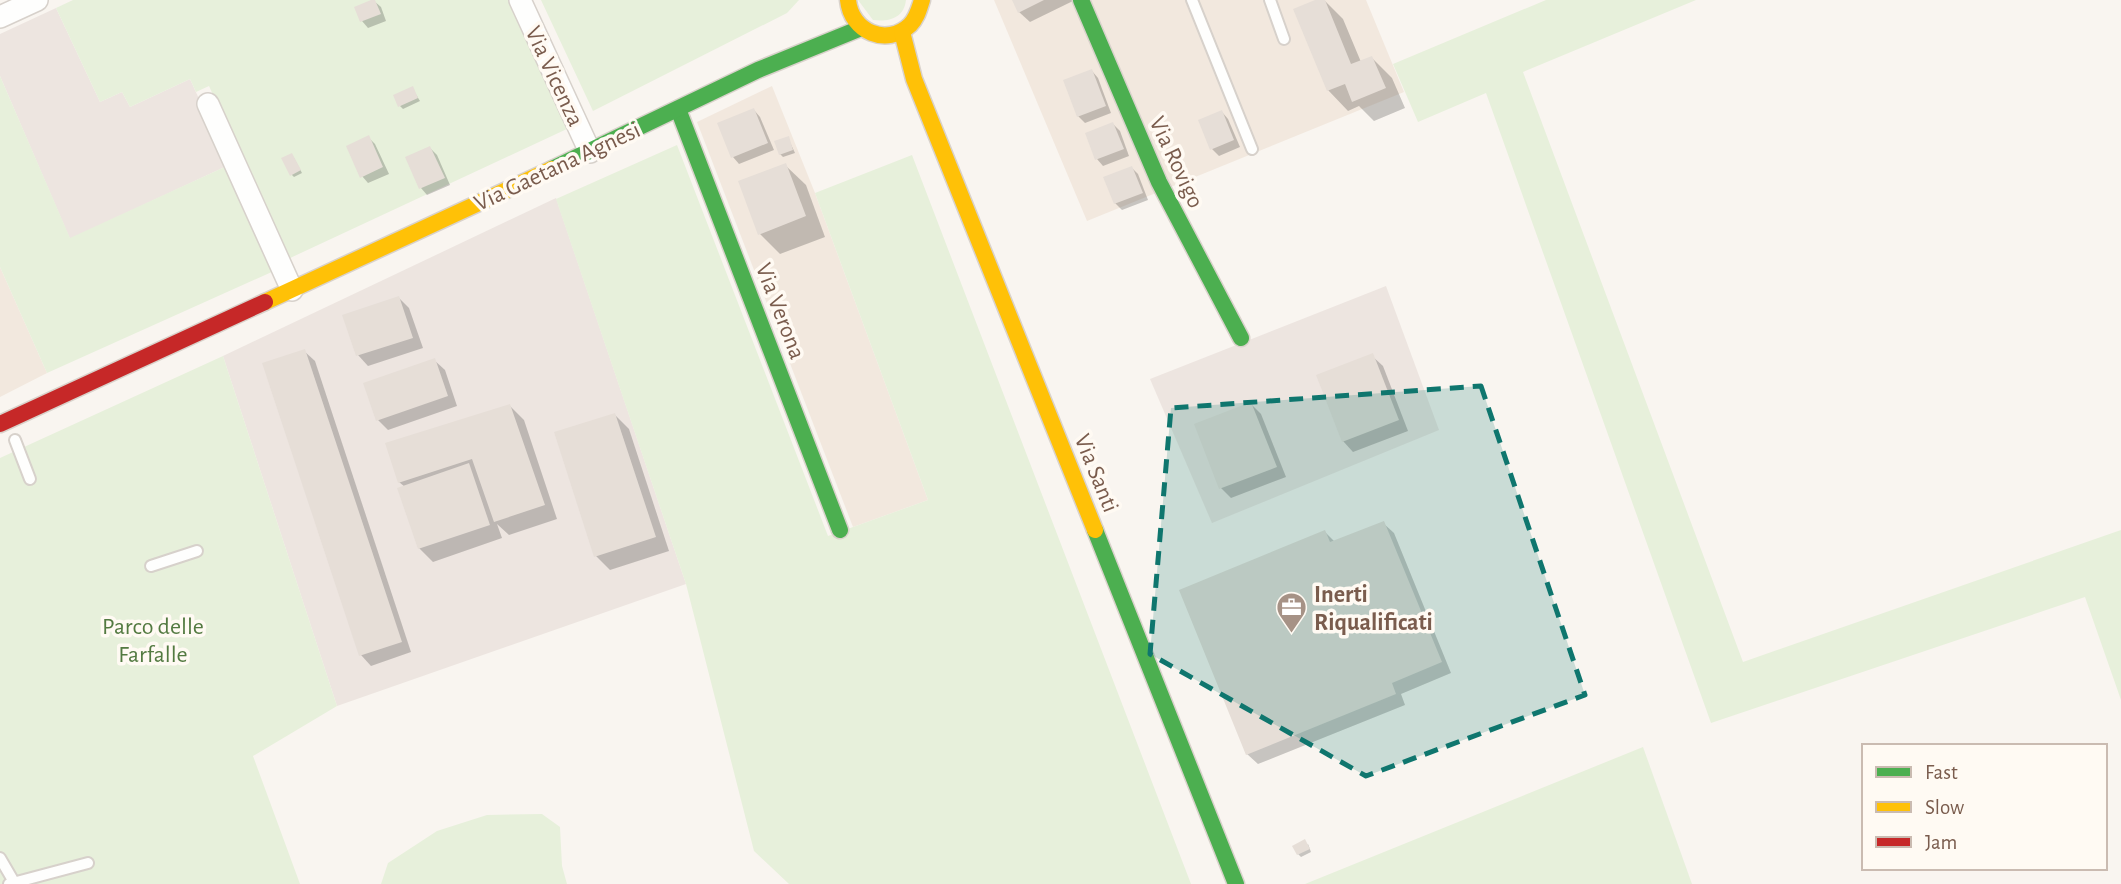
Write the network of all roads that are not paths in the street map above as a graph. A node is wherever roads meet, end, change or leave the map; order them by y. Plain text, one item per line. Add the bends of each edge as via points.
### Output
1 (37, 0) edge
2 (520, 0) edge
3 (922, 0) edge
4 (1082, 0) edge
5 (1192, 0) edge
6 (1269, 0) edge
7 (848, 2) edge
8 (0, 17) edge
9 (862, 28) junction
10 (902, 32) junction
11 (884, 36) junction
12 (1284, 38) dead end
13 (822, 42) junction
14 (914, 79) junction
15 (208, 104) dead end
16 (678, 109) junction
17 (1252, 149) dead end
18 (590, 152) junction
19 (292, 290) junction
20 (1241, 338) dead end
21 (0, 424) edge
22 (15, 440) dead end
23 (30, 479) dead end
24 (840, 530) dead end
25 (198, 551) dead end
26 (151, 566) dead end
27 (0, 858) edge
28 (88, 863) dead end
29 (11, 883) edge
30 (1236, 884) edge

1 - 8 street
2 - 18 street, Via Vicenza
3 - 10 street via 916,19
4 - 20 street, Via Rovigo via 1158,182
5 - 17 lane
6 - 12 lane
7 - 9 street via 852,18
7 - 13 street, Via Gaetana Agnesi
9 - 11 street
9 - 13 street, Via Gaetana Agnesi
10 - 11 street
10 - 14 street, Via Santi
11 - 14 street, Via Santi
13 - 16 street, Via Gaetana Agnesi
14 - 30 street, Via Santi
15 - 19 street
16 - 18 street, Via Gaetana Agnesi
16 - 24 street, Via Verona
18 - 19 street, Via Gaetana Agnesi
19 - 21 street, Via Gaetana Agnesi
22 - 23 lane
25 - 26 lane
27 - 29 lane
28 - 29 lane

